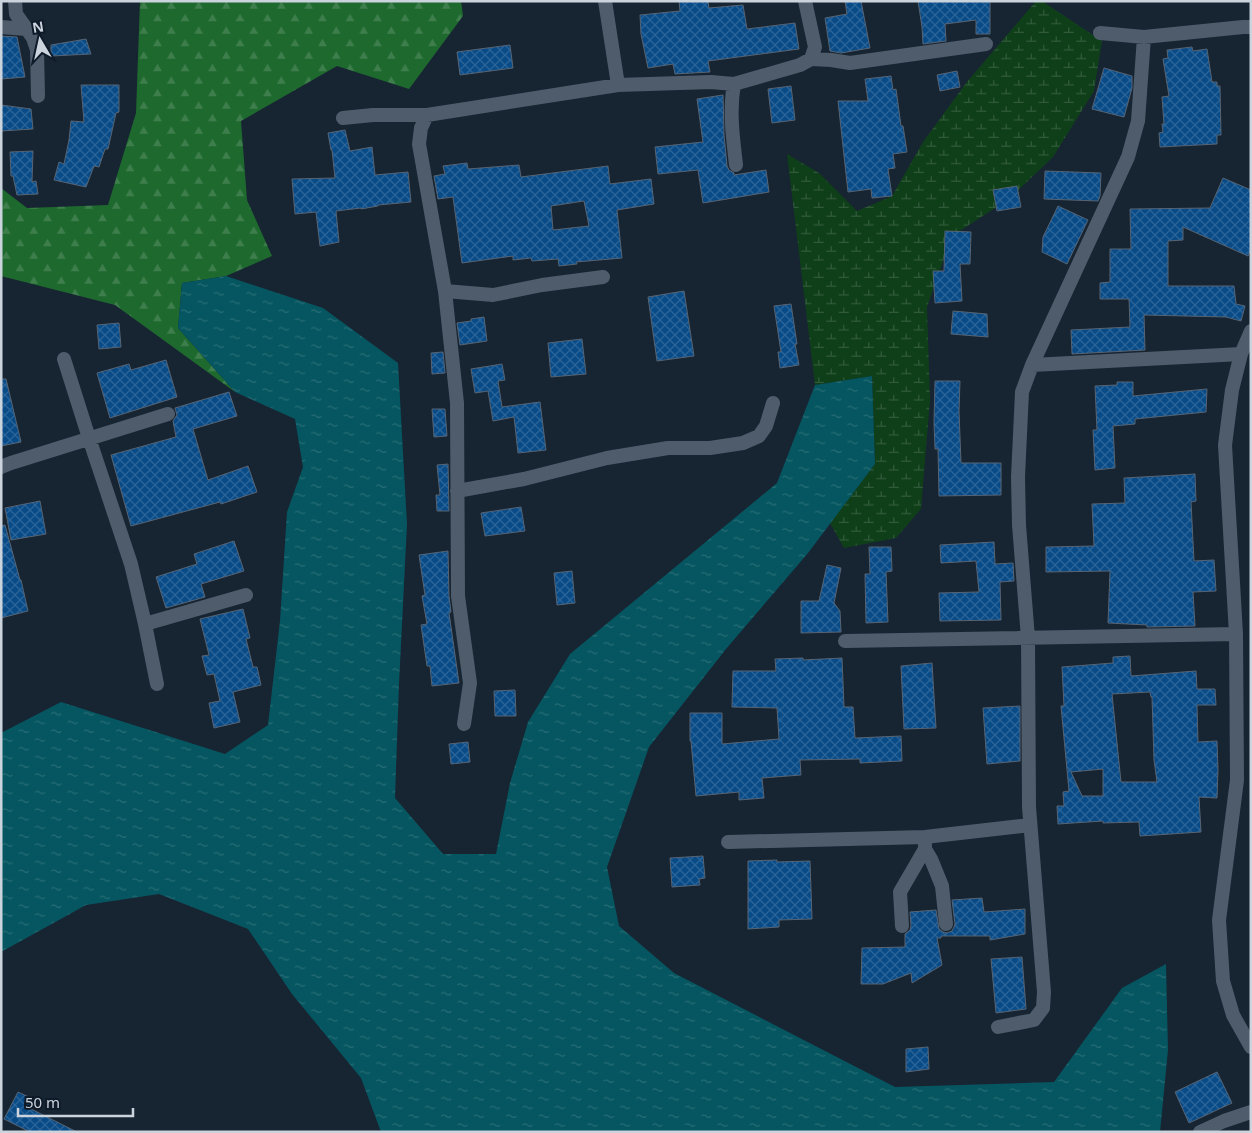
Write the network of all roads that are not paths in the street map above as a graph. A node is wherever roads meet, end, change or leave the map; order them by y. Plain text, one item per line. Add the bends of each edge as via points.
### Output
1 (15, 1) edge
2 (605, 1) edge
3 (805, 1) edge
4 (1, 27) edge
5 (1251, 27) edge
6 (26, 28) junction
7 (1100, 33) dead end
8 (1144, 37) junction
9 (986, 44) dead end
10 (811, 59) junction
11 (734, 84) junction
12 (618, 85) junction
13 (38, 96) dead end
14 (427, 115) junction
15 (342, 118) dead end
16 (736, 165) dead end
17 (603, 278) dead end
18 (444, 291) junction
19 (1251, 331) edge
20 (1241, 354) junction
21 (64, 358) dead end
22 (1032, 365) junction
23 (773, 403) dead end
24 (168, 414) dead end
25 (89, 438) junction
26 (1, 467) edge
27 (457, 491) junction
28 (246, 595) dead end
29 (145, 624) junction
30 (1236, 634) junction
31 (1028, 638) junction
32 (845, 641) dead end
33 (157, 684) dead end
34 (464, 724) dead end
35 (1030, 825) junction
36 (728, 842) dead end
37 (925, 843) junction
38 (946, 924) dead end
39 (902, 926) dead end
40 (998, 1027) dead end
41 (1251, 1047) edge
42 (1251, 1112) edge
43 (1200, 1132) edge

1 - 6 street via 16,14
2 - 12 street
3 - 10 street via 815,47
4 - 6 street
5 - 8 street
6 - 13 street via 37,50
7 - 8 street
8 - 22 street via 1138,121 1128,156
9 - 10 street via 850,63
10 - 11 street
11 - 12 street
11 - 16 street via 731,110
12 - 14 street
14 - 15 street
14 - 18 street via 419,144
17 - 18 street via 493,295
18 - 27 street via 456,403
19 - 20 street
20 - 22 street
20 - 30 street via 1232,390 1225,445
21 - 25 street
22 - 31 street via 1022,392 1018,477
23 - 27 street via 766,426 758,436 743,443 710,448 668,448 607,458 524,479
24 - 25 street
25 - 26 street
25 - 29 street via 131,564
27 - 34 street via 458,596 470,684
28 - 29 street
29 - 33 street
30 - 31 street
30 - 41 street via 1237,780 1219,920 1223,981 1233,1015
31 - 32 street
31 - 35 street
35 - 37 street
35 - 40 street via 1043,1008 1034,1020
36 - 37 street
37 - 38 street via 942,886
37 - 39 street via 900,892
42 - 43 street

